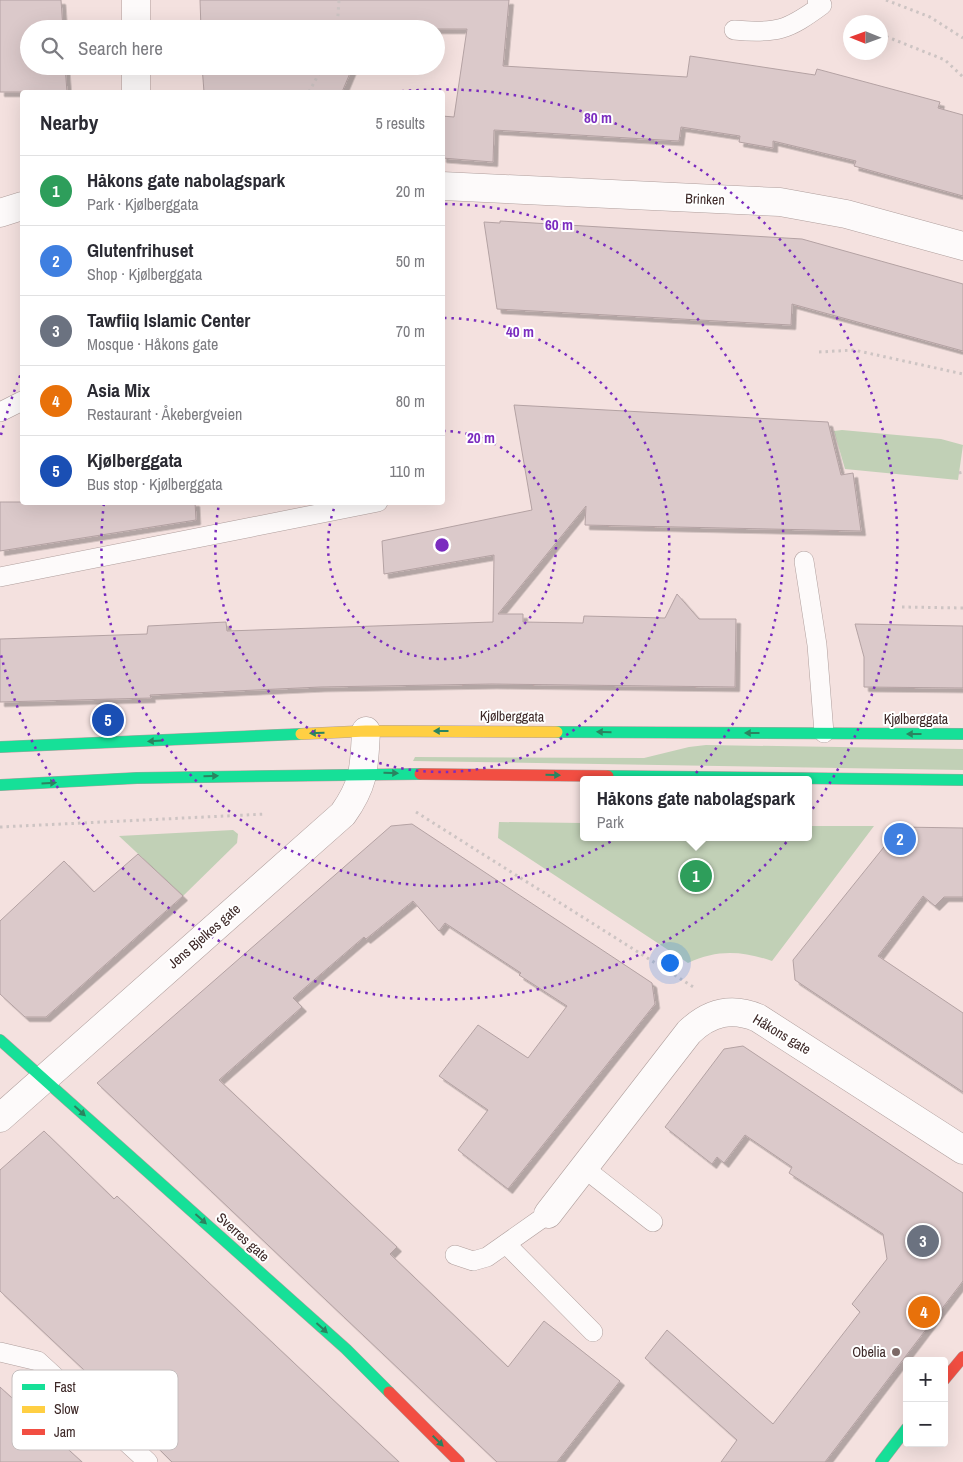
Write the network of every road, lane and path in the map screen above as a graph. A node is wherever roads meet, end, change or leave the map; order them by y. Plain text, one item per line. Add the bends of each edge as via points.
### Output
1 (136, 0) edge
2 (339, 0) edge
3 (817, 0) edge
4 (886, 0) edge
5 (136, 20) edge
6 (338, 20) edge
7 (734, 30) dead end
8 (888, 37) edge
9 (963, 38) edge
10 (136, 75) edge
11 (318, 75) edge
12 (963, 77) edge
13 (136, 90) edge
14 (310, 90) edge
15 (445, 186) edge
16 (20, 207) edge
17 (0, 213) edge
18 (963, 246) edge
19 (819, 352) dead end
20 (963, 374) edge
21 (20, 402) edge
22 (0, 412) edge
23 (363, 505) edge
24 (804, 561) dead end
25 (0, 577) edge
26 (902, 607) dead end
27 (963, 608) edge
28 (366, 731) junction
29 (824, 733) junction
30 (963, 734) edge
31 (0, 747) edge
32 (364, 773) junction
33 (621, 776) edge
34 (812, 778) edge
35 (963, 780) edge
36 (0, 785) edge
37 (416, 812) dead end
38 (266, 814) dead end
39 (0, 827) edge
40 (731, 1011) junction
41 (0, 1040) edge
42 (43, 1078) junction
43 (0, 1118) edge
44 (963, 1150) edge
45 (584, 1168) junction
46 (548, 1214) joint
47 (654, 1222) dead end
48 (506, 1244) junction
49 (455, 1255) dead end
50 (593, 1332) dead end
51 (0, 1352) edge
52 (963, 1357) edge
53 (48, 1370) edge
54 (948, 1375) edge
55 (903, 1433) edge
56 (135, 1450) edge
57 (148, 1462) edge
58 (459, 1462) edge
59 (880, 1462) edge

1 - 5 street
2 - 6 path
3 - 7 lane via 822,5 786,28 758,32
4 - 9 path via 930,17
8 - 12 path via 945,60
10 - 13 street
11 - 14 path
15 - 18 street, Brinken via 780,202 846,214
16 - 17 street
19 - 20 path via 854,350
21 - 22 lane
23 - 25 lane
24 - 29 lane via 818,645
26 - 27 path
29 -> 28 main road, Kjølberggata
28 -> 31 main road, Kjølberggata
28 - 32 street, Jens Bjelkes gate
30 -> 29 main road, Kjølberggata
32 -> 33 main road
36 -> 32 main road
32 - 42 street, Jens Bjelkes gate via 356,795 342,814
34 -> 35 main road
37 - 40 path
38 - 39 path
40 - 44 street, Håkons gate via 758,1018
40 - 45 street, Håkons gate via 713,1015 689,1032
41 - 42 main road, Sverres gate
42 - 43 street, Jens Bjelkes gate
42 -> 58 main road, Sverres gate via 346,1349
45 - 46 street, Håkons gate
45 - 47 lane
46 - 48 lane
48 - 49 lane via 487,1257 473,1261
48 - 50 lane
51 - 53 lane via 38,1361
52 - 54 main road
55 - 59 main road
56 - 57 lane

